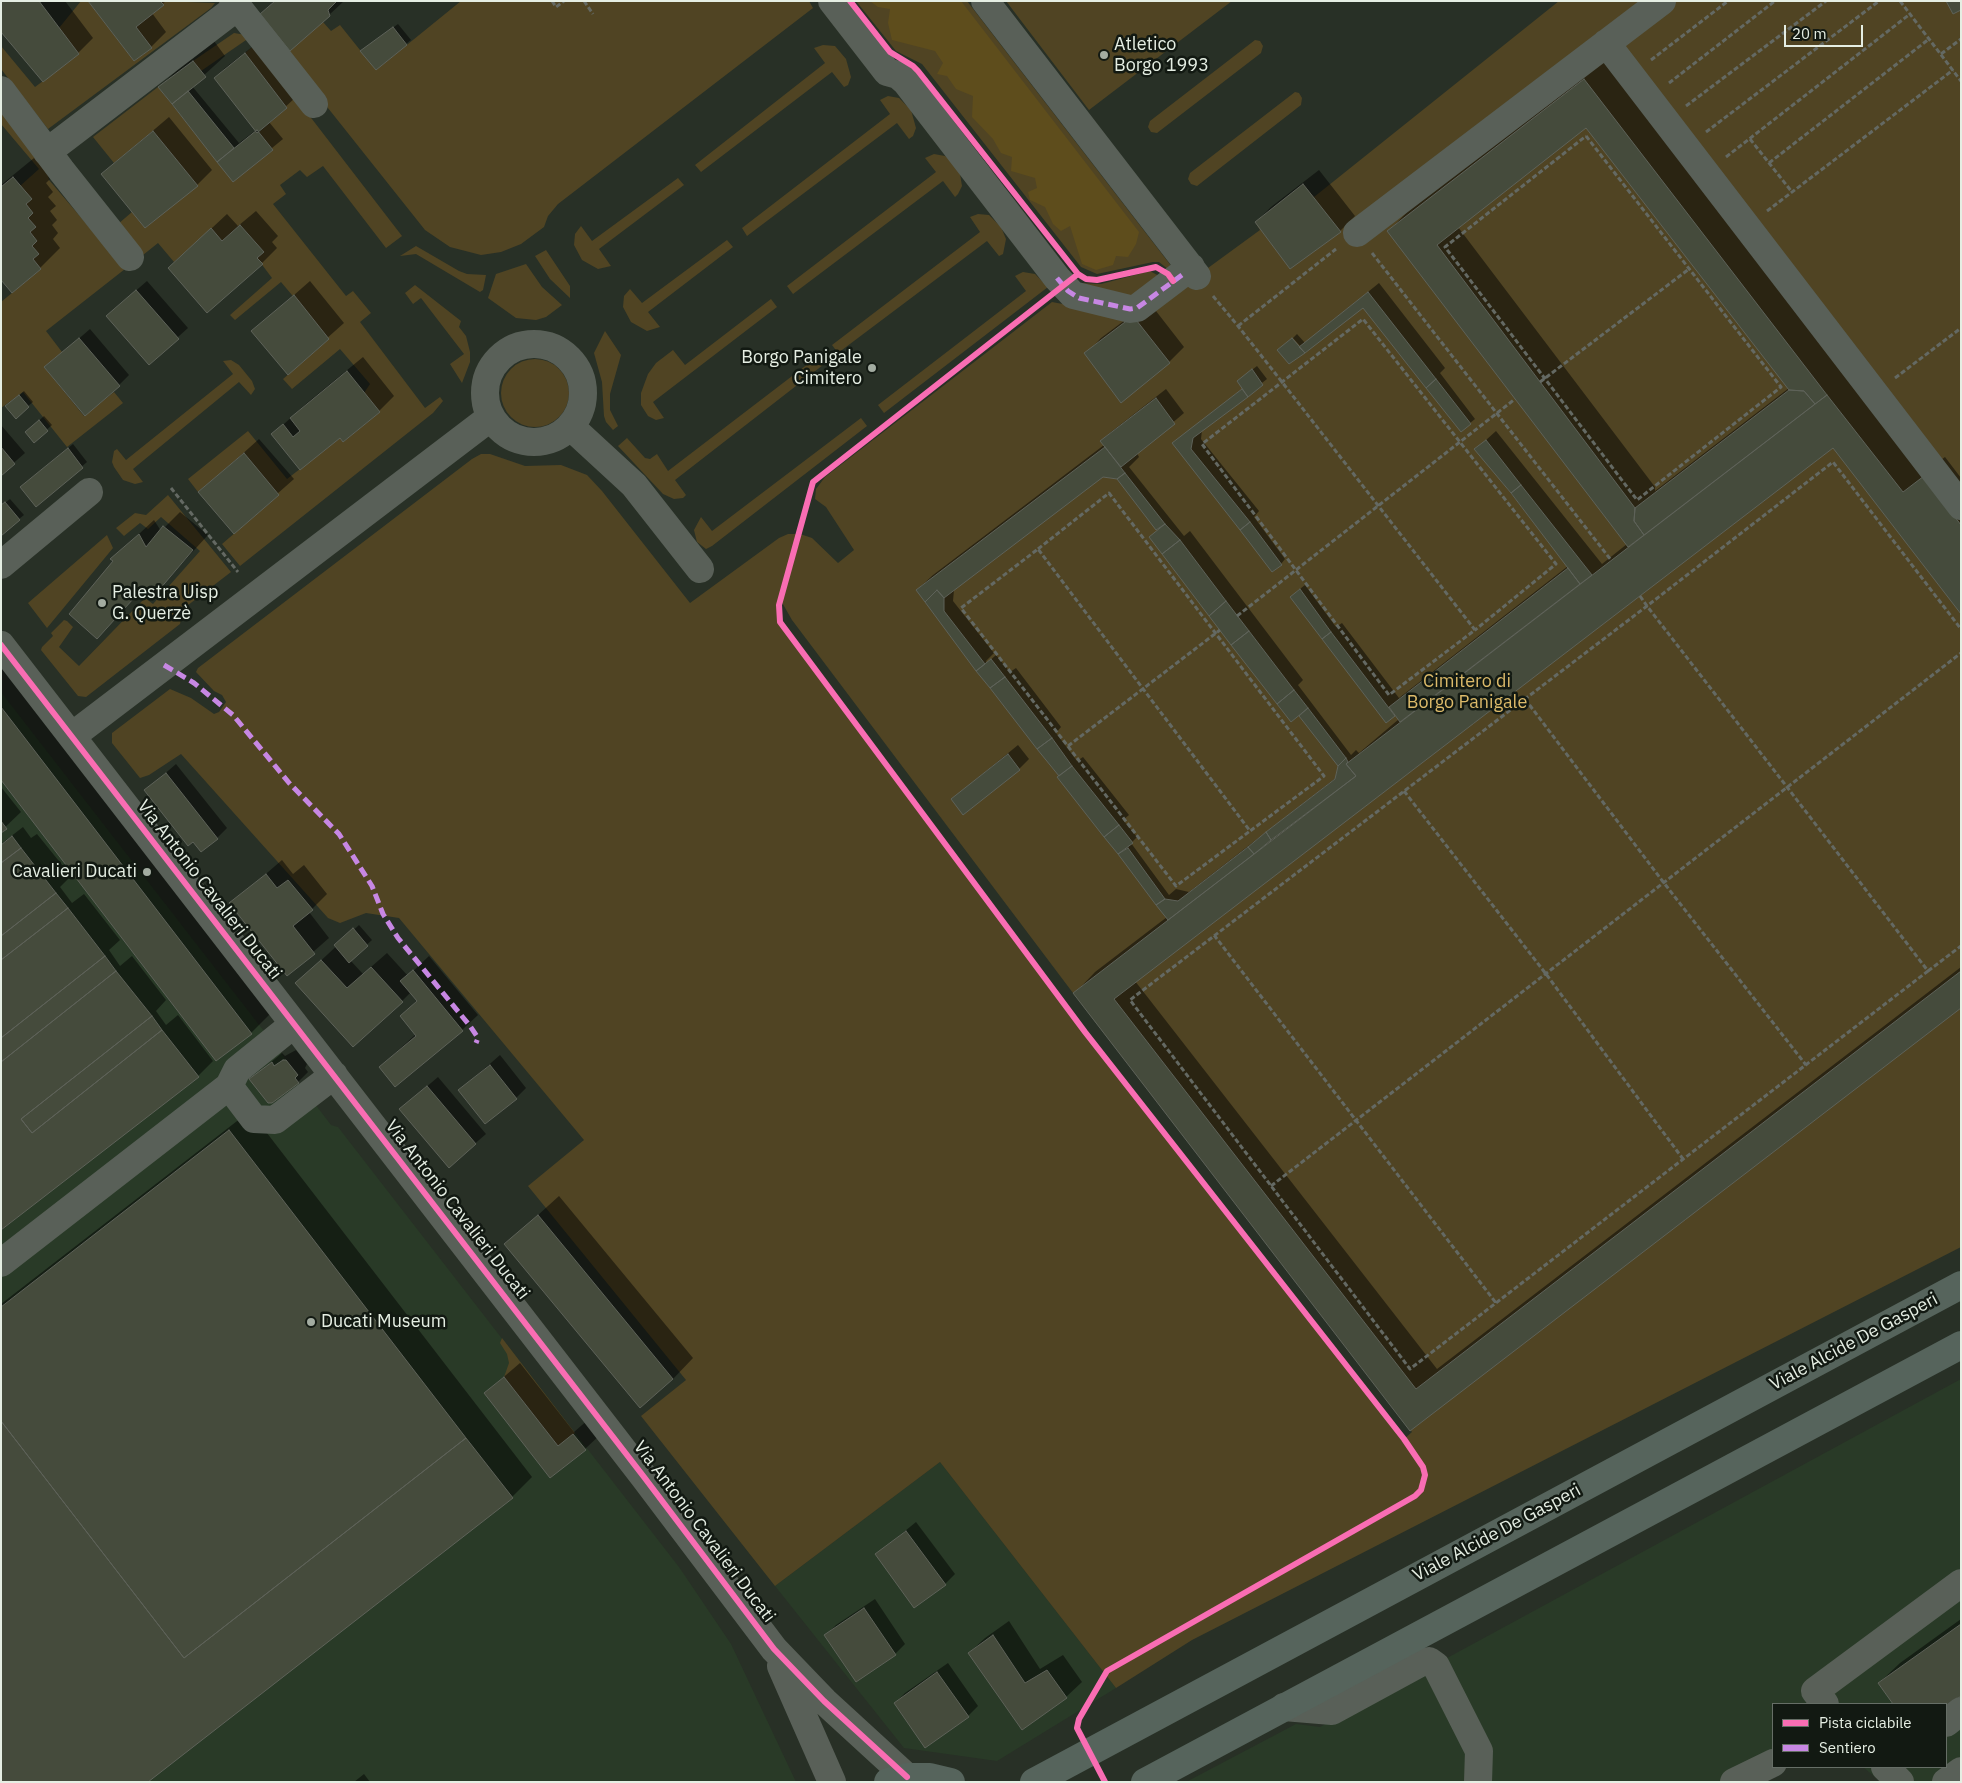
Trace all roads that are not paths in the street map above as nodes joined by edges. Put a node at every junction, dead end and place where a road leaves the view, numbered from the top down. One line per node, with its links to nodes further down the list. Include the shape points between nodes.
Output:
1 (832, 1): 2 (street, via 887,72 900,76 906,82 1068,291 1079,298 1137,308 1190,273)
2 (985, 1)
3 (1662, 1): 5 (street)
4 (235, 4): 7 (street); 8 (street)
5 (1606, 44): 9 (street); 14 (street)
6 (1, 90): 8 (street)
7 (314, 104)
8 (47, 152): 10 (street)
9 (1357, 233)
10 (130, 257)
11 (491, 417): 12 (street, via 504,432 530,443 553,439); 12 (street, via 485,390 494,364 519,346 542,344 562,352 581,376 583,406); 18 (street)
12 (571, 427): 16 (street, via 634,485)
13 (89, 492): 15 (street)
14 (1961, 506)
15 (1, 564)
16 (700, 569)
17 (1, 645): 18 (street, Via Antonio Cavalieri Ducati)
18 (72, 736): 19 (street, Via Antonio Cavalieri Ducati)
19 (294, 1024): 20 (street, Via Antonio Cavalieri Ducati); 21 (street, via 236,1070)
20 (334, 1075): 21 (street, via 275,1120 254,1118); 26 (street, Via Antonio Cavalieri Ducati)
21 (229, 1086): 22 (street)
22 (1, 1263)
23 (1961, 1285): 36 (main road, Viale Alcide De Gasperi)
24 (1961, 1345): 28 (main road)
25 (1961, 1582): 27 (street, via 1815,1691)
26 (774, 1648): 33 (street, Via Antonio Cavalieri Ducati); 34 (street, Via Antonio Cavalieri Ducati)
27 (1824, 1703)
28 (1284, 1708): 37 (main road); 38 (street, via 1332,1711 1422,1662 1429,1662 1436,1666 1479,1751)
29 (1961, 1712): 30 (street)
30 (1947, 1722)
31 (1772, 1763): 39 (street)
32 (1961, 1770): 40 (street)
33 (898, 1780): 35 (main road, via 930,1776)
34 (832, 1782)
35 (951, 1782)
36 (1034, 1782)
37 (1145, 1782)
38 (1478, 1782)
39 (1734, 1782)
40 (1946, 1782)

